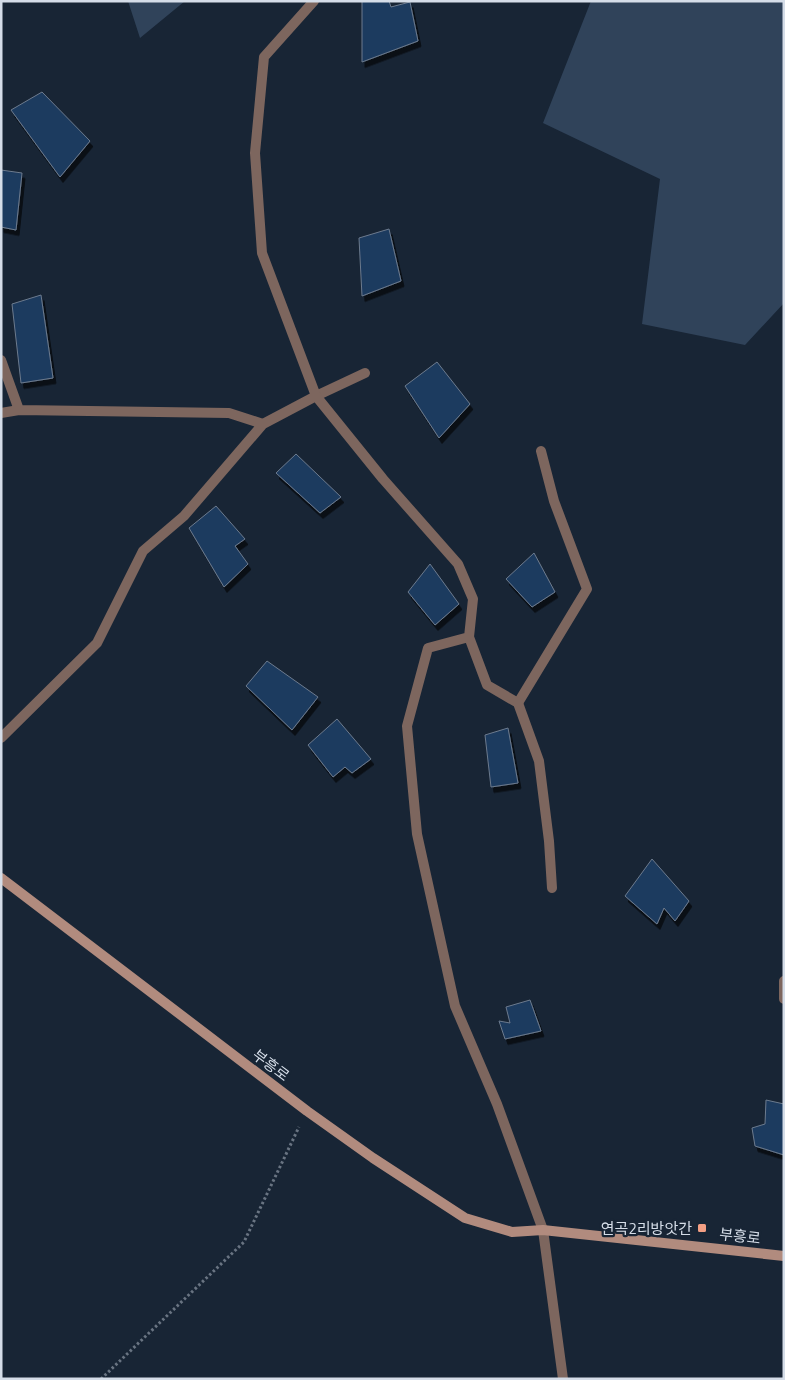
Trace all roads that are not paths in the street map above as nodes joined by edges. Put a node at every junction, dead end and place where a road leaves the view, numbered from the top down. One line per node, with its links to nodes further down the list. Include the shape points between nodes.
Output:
1 (314, 1): 4 (street, via 264,57 256,153 262,253)
2 (1, 360): 5 (street)
3 (365, 374): 4 (street)
4 (312, 398): 7 (street); 9 (street, via 458,564 473,599)
5 (19, 410): 6 (street); 7 (street, via 229,413)
6 (1, 413)
7 (263, 424): 11 (street, via 184,516 143,550 97,643)
8 (541, 452): 10 (street, via 554,501 586,588)
9 (469, 637): 10 (street, via 487,685); 16 (street, via 428,648 407,726 417,834 455,1006)
10 (518, 703): 13 (street, via 539,761)
11 (1, 738)
12 (1, 878): 16 (main road, 부흥로, via 307,1111 465,1218 512,1232)
13 (552, 888)
14 (784, 981): 15 (street)
15 (784, 999)
16 (543, 1230): 17 (main road, 부흥로); 18 (street)
17 (784, 1256)
18 (563, 1379)

